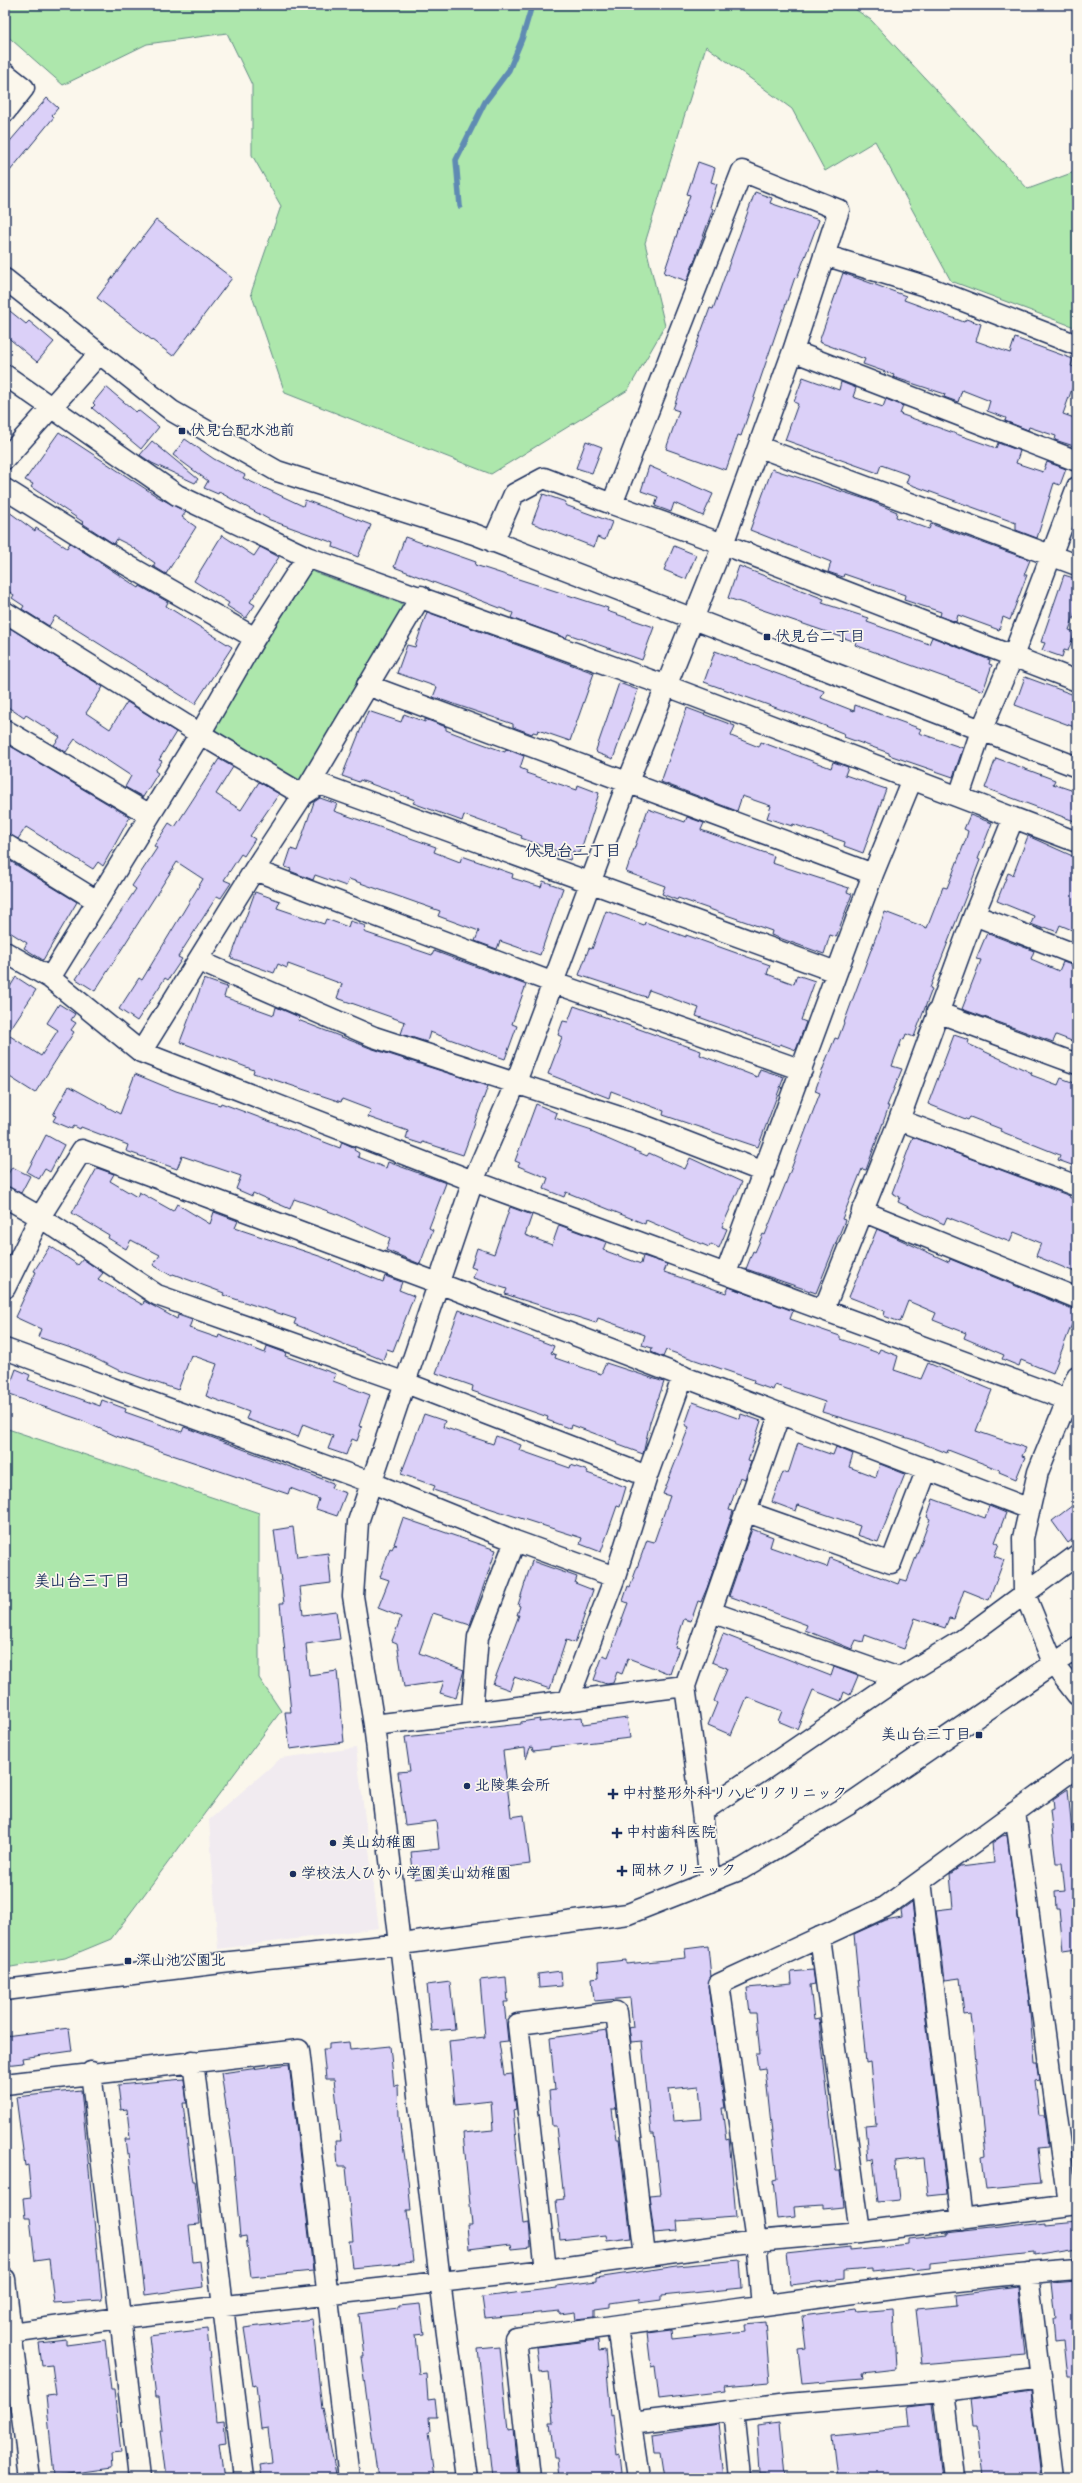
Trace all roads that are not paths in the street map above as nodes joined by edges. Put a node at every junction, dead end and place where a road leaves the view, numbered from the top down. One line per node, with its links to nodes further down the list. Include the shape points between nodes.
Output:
1 (5, 73): 2 (street, via 24,88)
2 (5, 112)
3 (824, 255): 5 (street, via 925,286); 6 (street); 15 (street, via 839,210 742,171)
4 (5, 279): 7 (street)
5 (1077, 345)
6 (793, 351): 10 (street); 12 (street)
7 (99, 354): 9 (street); 16 (street, via 172,411 278,471)
8 (5, 375): 9 (street)
9 (51, 406): 11 (street); 19 (street, via 177,495)
10 (759, 447): 17 (street); 18 (street)
11 (5, 459)
12 (1077, 461)
13 (1077, 487): 18 (street)
14 (5, 489): 24 (street, via 120,561)
15 (612, 504): 16 (street, via 544,478 514,494); 17 (street)
16 (493, 542): 23 (street)
17 (723, 544): 23 (street); 25 (street)
18 (1051, 555): 20 (street); 25 (street)
19 (307, 557): 21 (street); 24 (street)
20 (1077, 565)
21 (421, 596): 27 (street); 28 (street)
22 (5, 612): 31 (street)
23 (693, 620): 28 (street); 30 (street)
24 (255, 638): 31 (street)
25 (1013, 656): 26 (street); 30 (street)
26 (1077, 681)
27 (367, 686): 34 (street); 35 (street)
28 (667, 686): 33 (street); 34 (street)
29 (5, 730): 37 (street)
30 (981, 731): 32 (street); 36 (street)
31 (200, 734): 35 (street); 37 (street)
32 (1077, 767)
33 (912, 779): 36 (street); 42 (street)
34 (627, 784): 42 (street); 43 (street)
35 (303, 795): 41 (street); 43 (street, via 320,784)
36 (959, 796): 38 (street)
37 (150, 815): 44 (street)
38 (1013, 819): 39 (street); 45 (street)
39 (1077, 842)
40 (5, 844): 44 (street)
41 (254, 870): 48 (street); 51 (street)
42 (873, 874): 49 (street)
43 (591, 884): 49 (street); 51 (street)
44 (97, 901): 50 (street)
45 (974, 915): 47 (street); 52 (street)
46 (5, 952): 50 (street)
47 (1077, 954)
48 (199, 961): 53 (street); 56 (street, via 374,1037)
49 (836, 972): 55 (street)
50 (50, 978): 53 (street)
51 (554, 983): 55 (street); 56 (street)
52 (938, 1012): 54 (street); 57 (street)
53 (142, 1052): 59 (street)
54 (1077, 1064)
55 (802, 1070): 58 (street)
56 (516, 1082): 58 (street, via 638,1123); 59 (street)
57 (899, 1120): 60 (street); 62 (street)
58 (764, 1172): 64 (street)
59 (473, 1181): 64 (street); 65 (street)
60 (1077, 1186)
61 (5, 1197): 63 (street)
62 (862, 1211): 67 (street); 68 (street)
63 (40, 1217): 65 (street, via 82,1150); 66 (street); 72 (street, via 157,1295)
64 (726, 1273): 68 (street)
65 (438, 1283): 70 (street); 72 (street)
66 (5, 1288)
67 (1077, 1298)
68 (824, 1309): 73 (street)
69 (5, 1349): 77 (street)
70 (683, 1376): 74 (street); 76 (street)
71 (1077, 1376): 73 (street)
72 (406, 1383): 76 (street); 77 (street)
73 (1068, 1400): 78 (street, via 1038,1472)
74 (780, 1414): 75 (street); 79 (street)
75 (927, 1469): 78 (street); 79 (street, via 891,1562)
76 (647, 1476): 82 (street)
77 (370, 1482): 80 (street); 92 (street, via 358,1522 353,1596)
78 (1030, 1509): 83 (street, via 1023,1538)
79 (747, 1512): 84 (street)
80 (516, 1541): 82 (street); 91 (street, via 478,1638)
81 (1077, 1555): 83 (street)
82 (615, 1577): 90 (street)
83 (1025, 1593): 86 (street); 87 (street, via 962,1640)
84 (711, 1612): 87 (street); 88 (street)
85 (1077, 1648): 86 (street)
86 (1054, 1665): 89 (street); 97 (street, via 848,1806 742,1869)
87 (899, 1678): 94 (street)
88 (685, 1686): 90 (street, via 623,1696); 94 (street)
89 (1077, 1695)
90 (568, 1701): 91 (street)
91 (472, 1711): 92 (street)
92 (374, 1725): 99 (street)
93 (1077, 1767): 95 (street)
94 (702, 1812): 97 (street)
95 (1015, 1812): 96 (street); 104 (street)
96 (921, 1881): 98 (street, via 885,1907); 105 (street)
97 (710, 1882): 99 (street, via 628,1914)
98 (820, 1937): 106 (street); 107 (street, via 719,1984)
99 (401, 1944): 100 (street); 113 (street)
100 (5, 1990)
101 (193, 2061): 102 (street); 114 (street, via 299,2050); 115 (street)
102 (91, 2072): 103 (street); 117 (street)
103 (5, 2084)
104 (1072, 2204): 105 (street)
105 (962, 2220): 106 (street)
106 (860, 2232): 107 (street)
107 (756, 2241): 108 (street); 116 (street)
108 (644, 2256): 110 (street); 110 (street, via 616,2012 518,2024)
109 (1077, 2269): 111 (street)
110 (546, 2270): 113 (street)
111 (1028, 2273): 116 (street); 120 (street)
112 (5, 2279): 119 (street)
113 (440, 2281): 114 (street); 128 (street)
114 (326, 2293): 115 (street); 127 (street)
115 (222, 2305): 117 (street); 126 (street)
116 (762, 2305): 118 (street)
117 (119, 2318): 119 (street); 125 (street)
118 (617, 2327): 123 (street); 129 (street, via 515,2338)
119 (8, 2334): 124 (street)
120 (1041, 2378): 121 (street); 133 (street)
121 (944, 2391): 122 (street); 132 (street)
122 (733, 2411): 123 (street); 131 (street)
123 (631, 2423): 130 (street)
124 (30, 2478)
125 (139, 2478)
126 (244, 2478)
127 (350, 2478)
128 (466, 2478)
129 (530, 2478)
130 (639, 2478)
131 (740, 2478)
132 (954, 2478)
133 (1053, 2478)

